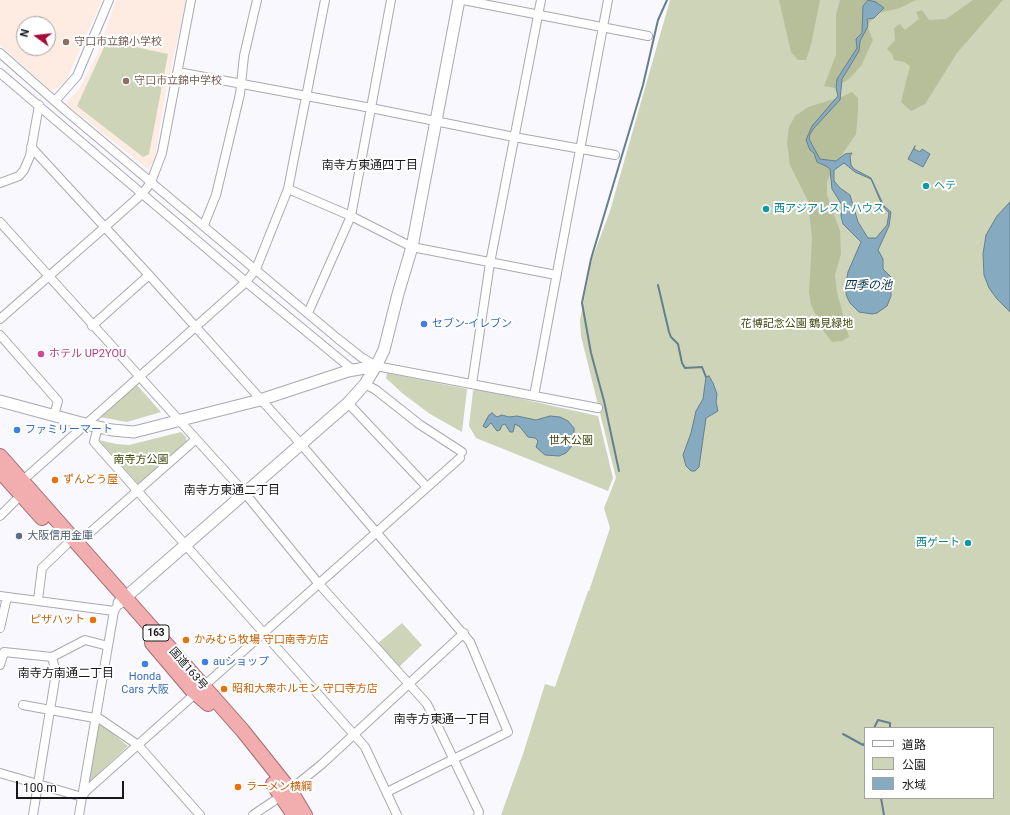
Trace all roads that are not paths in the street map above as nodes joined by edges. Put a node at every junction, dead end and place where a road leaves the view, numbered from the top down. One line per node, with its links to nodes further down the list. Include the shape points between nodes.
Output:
1 (109, 0): 18 (street, via 77,76)
2 (191, 0): 14 (street)
3 (257, 0): 16 (street, via 244,56)
4 (325, 0): 17 (street)
5 (391, 0): 20 (street)
6 (459, 0): 21 (street)
7 (463, 0): 10 (street)
8 (541, 0): 10 (street)
9 (608, 0): 11 (street)
10 (538, 14): 11 (street); 22 (street)
11 (602, 27): 12 (street); 24 (street)
12 (648, 36)
13 (0, 53): 18 (street)
14 (178, 72): 16 (street); 26 (street, via 162,153)
15 (0, 73): 19 (street)
16 (242, 84): 17 (street); 32 (street, via 216,195)
17 (307, 96): 20 (street); 28 (street)
18 (55, 101): 26 (street)
19 (39, 105): 23 (street); 29 (street)
20 (371, 108): 21 (street); 30 (street)
21 (437, 122): 22 (street); 34 (street)
22 (514, 138): 24 (street); 35 (street)
23 (31, 147): 27 (street, via 24,170 19,176); 33 (street)
24 (580, 149): 25 (street); 38 (street)
25 (614, 155)
26 (151, 182): 29 (street); 32 (street)
27 (0, 183)
28 (288, 189): 30 (street); 36 (street)
29 (143, 193): 33 (street); 40 (street)
30 (351, 216): 34 (street); 41 (street)
31 (0, 222): 39 (street)
32 (204, 225): 36 (street)
33 (106, 227): 37 (street); 39 (street)
34 (412, 247): 35 (street); 46 (street, via 384,350)
35 (490, 263): 38 (street); 50 (street)
36 (256, 269): 40 (street); 41 (street)
37 (149, 275): 43 (street); 44 (street)
38 (556, 275): 51 (street)
39 (48, 277): 42 (street); 43 (street)
40 (246, 282): 44 (street); 47 (street)
41 (308, 313): 46 (street, via 361,357)
42 (0, 319)
43 (92, 326): 48 (street)
44 (195, 327): 48 (street); 52 (street)
45 (0, 335): 56 (street, via 58,401)
46 (376, 366): 47 (street); 49 (street); 50 (street)
47 (353, 370): 52 (street)
48 (138, 377): 57 (street); 58 (street)
49 (365, 384): 54 (street); 65 (street, via 461,455)
50 (472, 384): 51 (street)
51 (534, 396): 55 (street)
52 (260, 400): 57 (street); 61 (street)
53 (0, 401): 56 (street)
54 (348, 403): 61 (street); 65 (street)
55 (598, 408)
56 (54, 415): 58 (street)
57 (180, 421): 59 (street, via 134,432); 60 (street)
58 (85, 424): 59 (street); 64 (street)
59 (98, 427): 66 (street, via 94,442)
60 (195, 440): 66 (street); 67 (street)
61 (300, 443): 67 (street); 70 (street)
62 (0, 456): 64 (highway, 国道163号 / 163)
63 (0, 471): 68 (highway, 国道163号 / 163)
64 (22, 481): 68 (street); 71 (highway, 国道163号 / 163)
65 (427, 487): 70 (street)
66 (137, 490): 71 (street); 72 (street)
67 (244, 492): 72 (street); 73 (street)
68 (21, 495): 69 (street); 71 (highway, 国道163号 / 163)
69 (0, 516)
70 (377, 532): 73 (street); 79 (street)
71 (72, 544): 75 (street, via 42,568); 76 (highway, 国道163号 / 163)
72 (185, 544): 76 (street); 78 (street)
73 (319, 584): 78 (street); 84 (street)
74 (4, 596): 75 (street); 77 (street)
75 (38, 600): 76 (street)
76 (119, 604): 80 (street); 85 (highway, 国道163号 / 163)
77 (0, 628)
78 (263, 633): 85 (street); 89 (street)
79 (464, 633): 84 (street); 91 (street, via 508,732)
80 (108, 646): 82 (street, via 85,640); 88 (street)
81 (2, 652): 82 (street); 83 (street)
82 (52, 657): 87 (street, via 56,673)
83 (0, 665)
84 (410, 684): 89 (street); 91 (street, via 427,704)
85 (200, 690): 90 (street); 95 (highway, 国道163号 / 163, via 243,731)
86 (23, 705): 87 (street)
87 (50, 709): 88 (street); 93 (street)
88 (96, 719): 90 (street, via 100,719); 96 (street)
89 (353, 734): 94 (street, via 365,747); 95 (street, via 322,764)
90 (138, 745): 96 (street); 99 (street)
91 (453, 758): 94 (street); 104 (street, via 479,812)
92 (0, 773): 93 (street)
93 (38, 783): 96 (street); 97 (street)
94 (387, 792): 103 (street)
95 (286, 793): 100 (street); 101 (highway, 国道163号 / 163); 102 (highway, 国道163号 / 163)
96 (82, 797): 98 (street)
97 (32, 815)
98 (79, 815)
99 (200, 815)
100 (253, 815)
101 (294, 815)
102 (305, 815)
103 (397, 815)
104 (478, 815)

